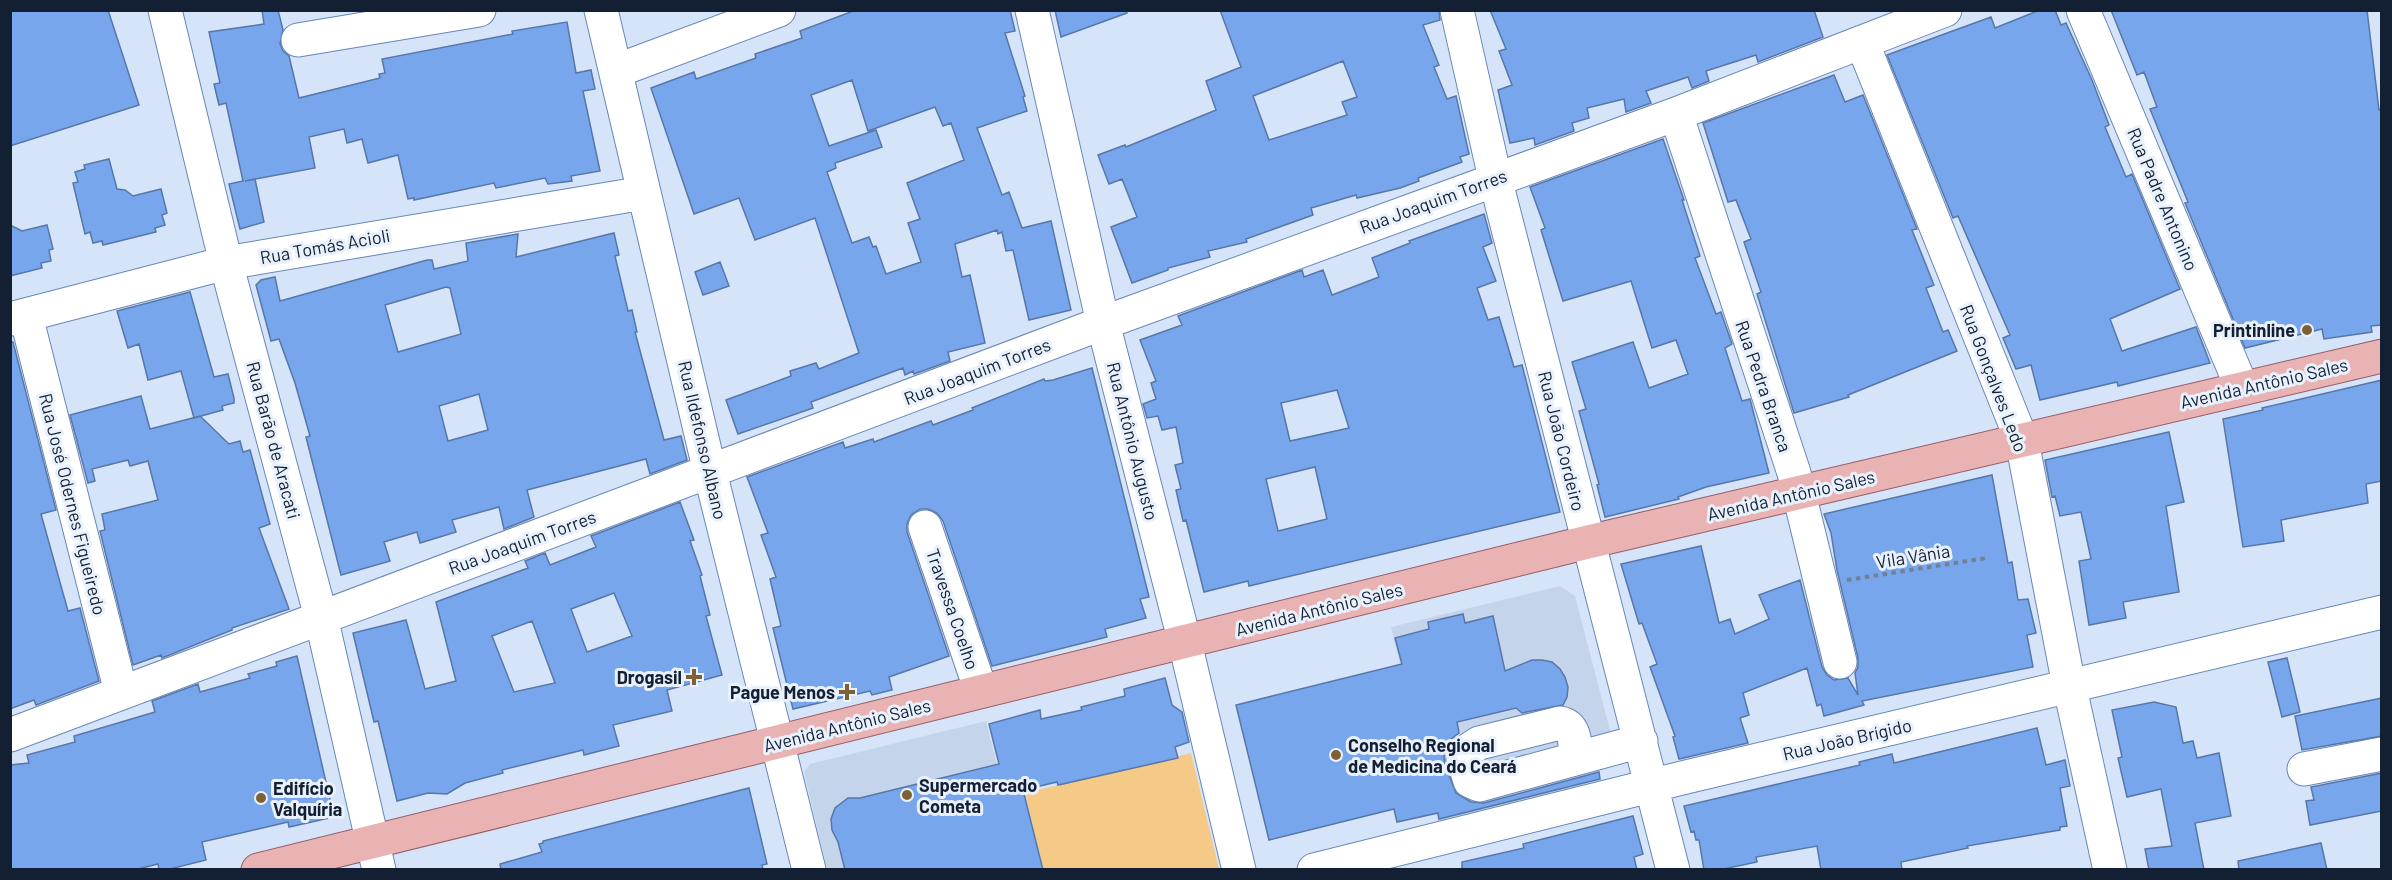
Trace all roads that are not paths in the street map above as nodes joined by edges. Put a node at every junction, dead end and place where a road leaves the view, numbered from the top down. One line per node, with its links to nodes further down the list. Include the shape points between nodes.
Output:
1 (165, 10): 15 (street, Rua Barão de Aracati)
2 (479, 10): 9 (street)
3 (601, 10): 11 (street, Rua Ildefonso Albano)
4 (779, 10): 11 (street)
5 (1032, 10): 17 (street, Rua Antônio Augusto)
6 (1457, 10): 13 (street, Rua João Cordeiro)
7 (1945, 10): 10 (street, Rua Joaquim Torres)
8 (2083, 10): 19 (street, Rua Padre Antonino)
9 (298, 40)
10 (1862, 42): 12 (street, Rua Joaquim Torres); 20 (street, Rua Gonçalves Ledo)
11 (616, 71): 14 (street, Rua Ildefonso Albano)
12 (1676, 114): 13 (street, Rua Joaquim Torres); 22 (street, Rua Pedra Branca)
13 (1495, 178): 17 (street, Rua Joaquim Torres); 24 (street, Rua João Cordeiro)
14 (644, 193): 15 (street, Rua Tomás Acioli); 21 (street, Rua Ildefonso Albano)
15 (226, 263): 16 (street, Rua Tomás Acioli); 26 (street, Rua Barão de Aracati)
16 (18, 317): 31 (street, Rua José Odernes Figueiredo)
17 (1103, 323): 21 (street, Rua Joaquim Torres); 27 (street, Rua Antônio Augusto)
18 (2382, 356): 19 (main road, Avenida Antônio Sales)
19 (2242, 388): 20 (main road, Avenida Antônio Sales)
20 (2022, 441): 22 (main road, Avenida Antônio Sales); 29 (street, Rua Gonçalves Ledo)
21 (711, 472): 26 (street, Rua Joaquim Torres); 34 (street, Rua Ildefonso Albano)
22 (1800, 494): 24 (main road, Avenida Antônio Sales); 28 (street, Rua Pedra Branca)
23 (925, 527): 30 (street, Travessa Coelho)
24 (1588, 542): 27 (main road, Avenida Antônio Sales); 33 (street, Rua João Cordeiro)
25 (2382, 612): 29 (street, Rua João Brígido)
26 (321, 616): 31 (street, Rua Joaquim Torres); 39 (street, Rua Barão de Aracati)
27 (1185, 643): 30 (main road, Avenida Antônio Sales); 42 (street, Rua Antônio Augusto)
28 (1840, 662)
29 (2069, 686): 38 (street, Rua João Brígido); 45 (street, Rua Gonçalves Ledo)
30 (981, 691): 34 (main road, Avenida Antônio Sales)
31 (121, 692): 32 (street, Rua Joaquim Torres)
32 (10, 735)
33 (1641, 741): 36 (street); 38 (street, Rua João Cordeiro)
34 (777, 743): 39 (main road, Avenida Antônio Sales); 41 (street, Rua Ildefonso Albano)
35 (2382, 754): 37 (street)
36 (1576, 758)
37 (2304, 769)
38 (1653, 786): 43 (street, Rua João Brígido); 44 (street, Rua João Cordeiro)
39 (375, 855): 40 (main road, Avenida Antônio Sales)
40 (258, 870)
41 (809, 870)
42 (1239, 870)
43 (1314, 870)
44 (1673, 870)
45 (2110, 870)

